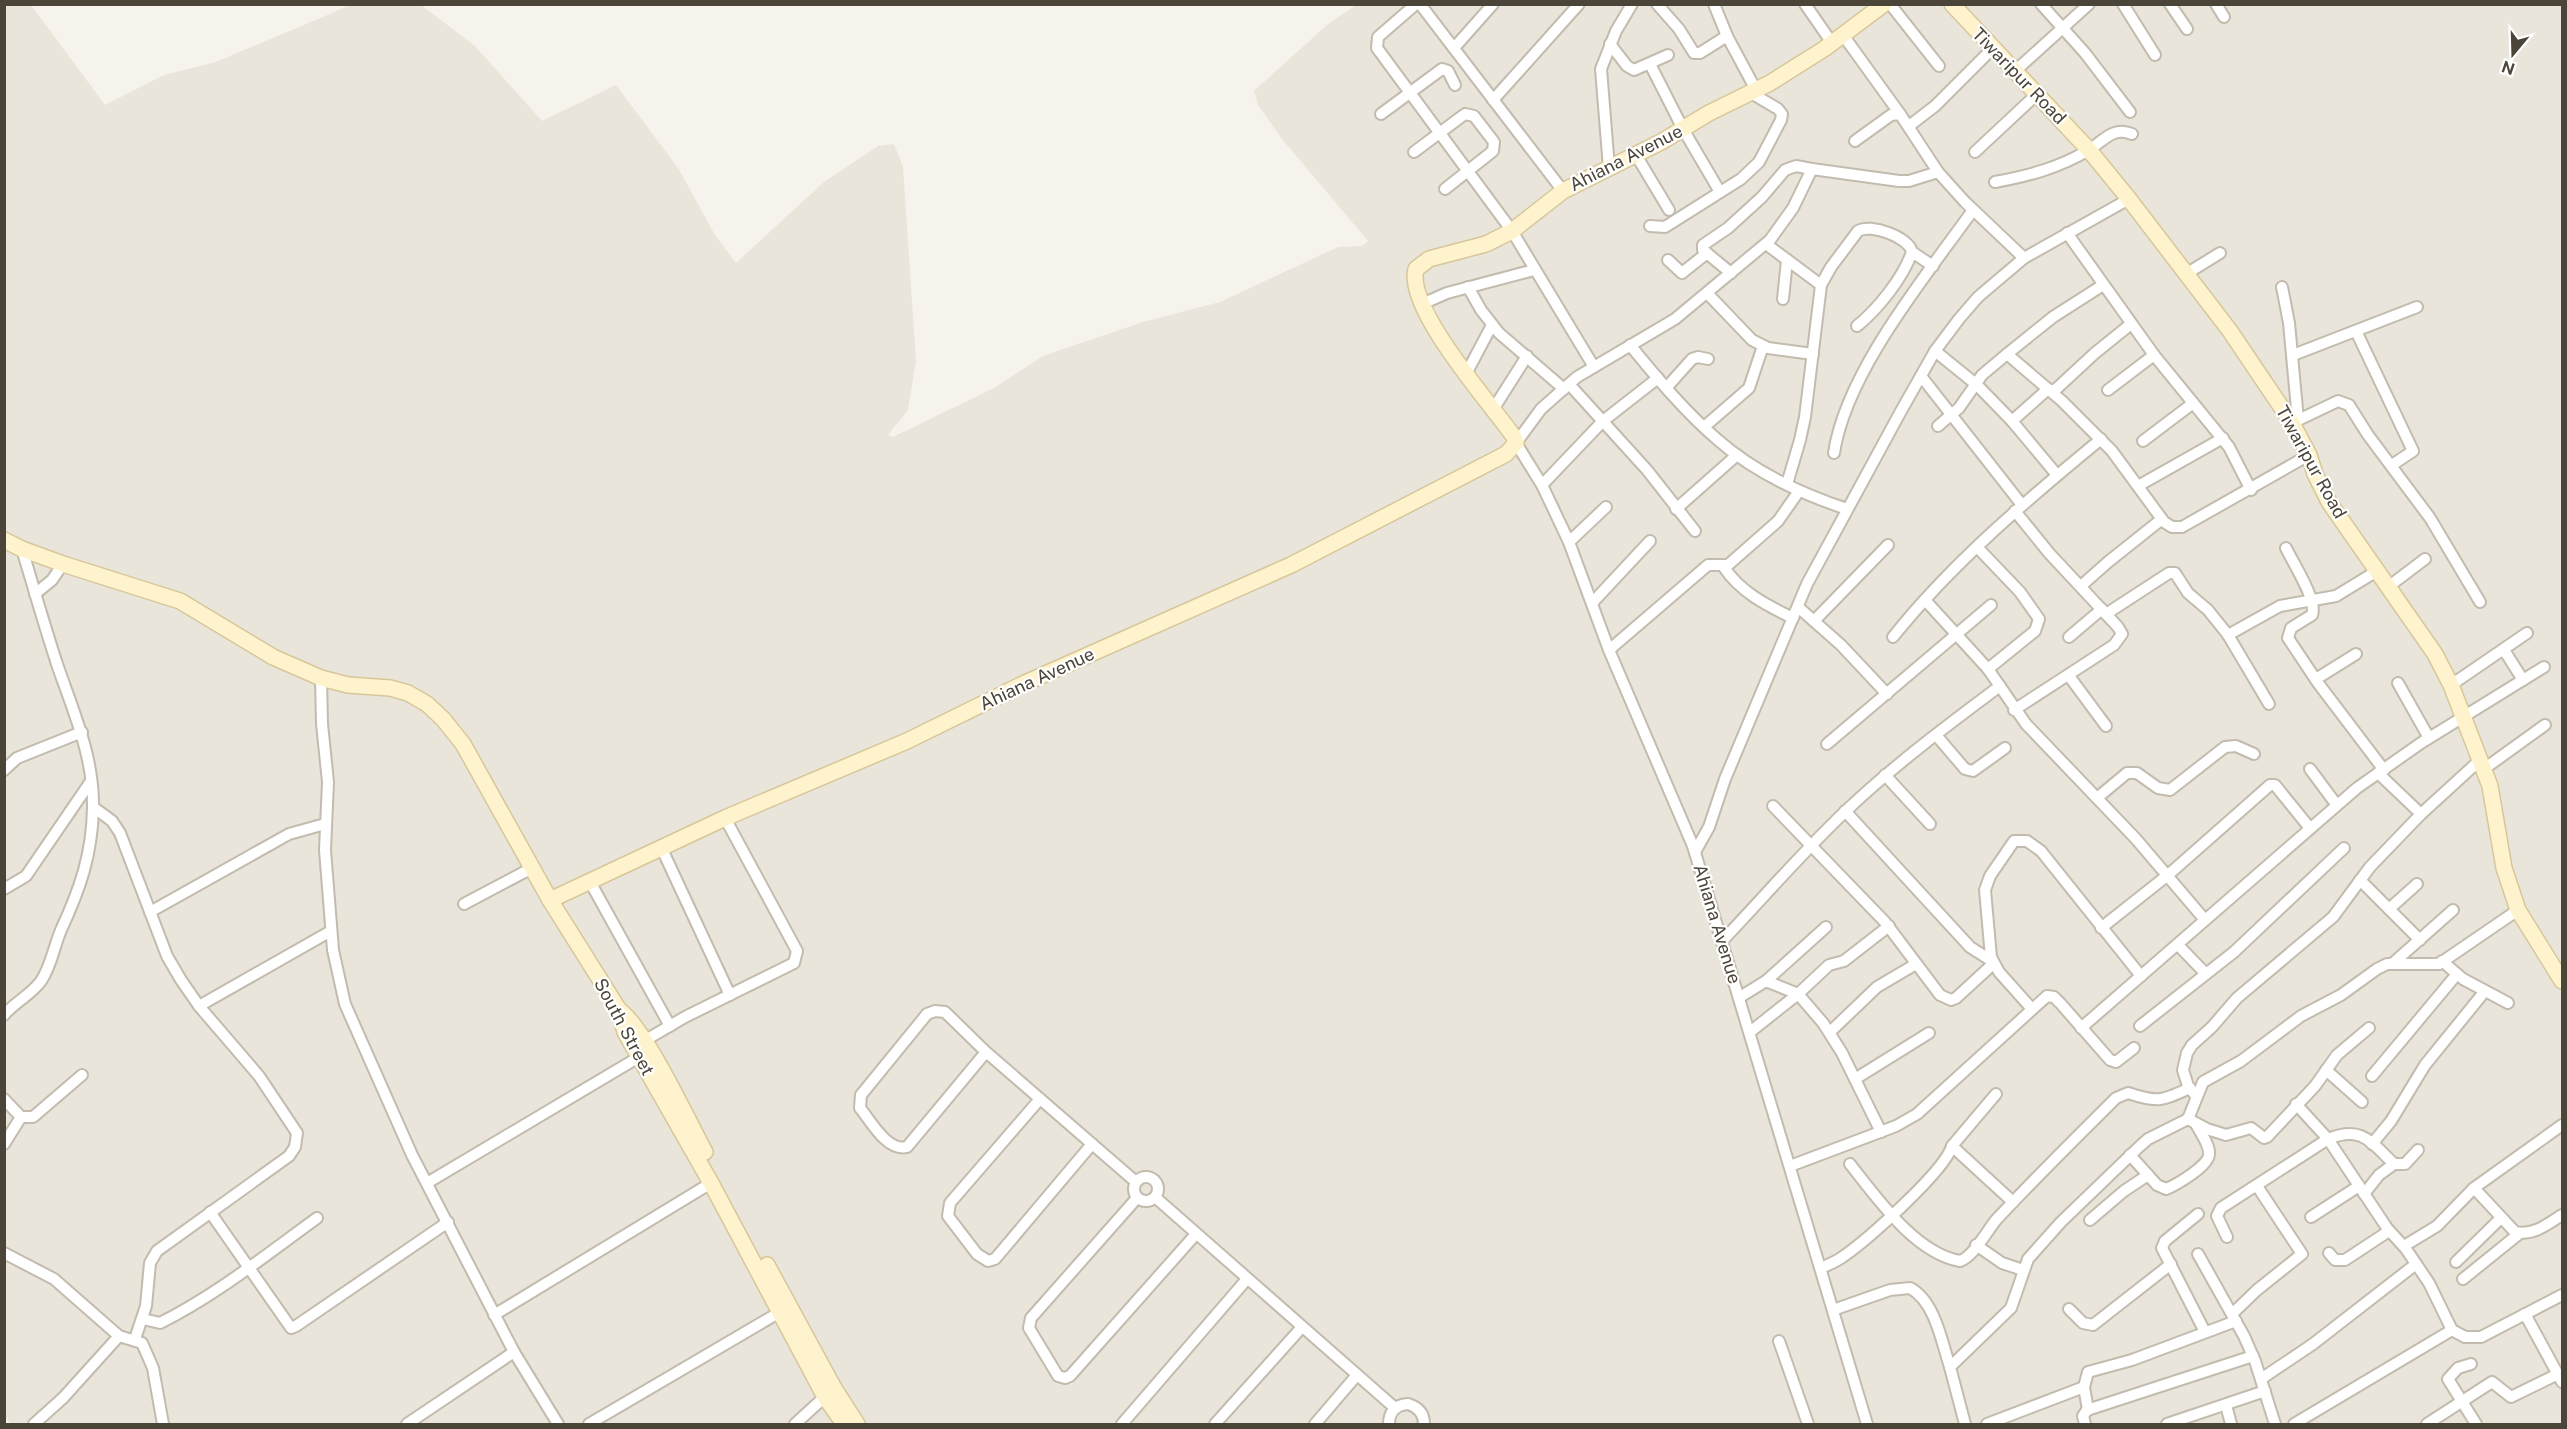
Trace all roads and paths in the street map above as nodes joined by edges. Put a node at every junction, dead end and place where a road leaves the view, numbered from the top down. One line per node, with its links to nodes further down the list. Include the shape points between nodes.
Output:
1 (1418, 4): 22 (street); 31 (street, via 1376,41 1377,48)
2 (1493, 4): 22 (street)
3 (1579, 4): 33 (street)
4 (1632, 4): 21 (street)
5 (1657, 4): 19 (street, via 1694,52 1700,53)
6 (1714, 4): 19 (street)
7 (1805, 4): 20 (street)
8 (1884, 4): 20 (street, Ahiana Avenue)
9 (1890, 4): 27 (street)
10 (1952, 4): 23 (street, Tiwaripur Road)
11 (2041, 4): 17 (street)
12 (2089, 4): 17 (street)
13 (2123, 4): 25 (street)
14 (2170, 4): 18 (street)
15 (2216, 4): 16 (street)
16 (2224, 17)
17 (2063, 29): 28 (street); 34 (street)
18 (2187, 29)
19 (1727, 36): 30 (street)
20 (1837, 39): 30 (street, Ahiana Avenue); 36 (street)
21 (1610, 44): 26 (street, via 1631,70); 46 (street, via 1601,69)
22 (1454, 48): 33 (street)
23 (1992, 49): 28 (street, Tiwaripur Road); 37 (street)
24 (1668, 55): 26 (street)
25 (2156, 55)
26 (1650, 64): 38 (street)
27 (1939, 66)
28 (2014, 72): 32 (street, Tiwaripur Road)
29 (1455, 85): 31 (street, via 1448,71 1442,69)
30 (1754, 91): 38 (street, Ahiana Avenue); 53 (street, via 1778,109 1781,120 1751,171)
31 (1411, 93): 35 (street); 39 (street)
32 (2037, 94): 42 (street, Tiwaripur Road); 44 (street)
33 (1493, 100): 52 (street)
34 (2130, 112)
35 (1382, 114)
36 (1900, 114): 37 (street); 41 (street, via 1892,115)
37 (1910, 126): 49 (street)
38 (1683, 129): 45 (street, Ahiana Avenue); 53 (street)
39 (1441, 132): 43 (street); 48 (street); 48 (street, via 1470,114 1494,142 1493,151)
40 (2132, 134): 42 (street, via 2113,133)
41 (1855, 141)
42 (2089, 150): 50 (street, via 2046,170); 54 (street, Tiwaripur Road)
43 (1414, 152)
44 (1975, 152)
45 (1636, 155): 46 (street, Ahiana Avenue); 55 (street)
46 (1609, 168): 52 (street, Ahiana Avenue)
47 (1812, 169): 49 (street, via 1899,181); 60 (street, via 1793,208); 62 (street, via 1796,166 1785,170 1762,197 1703,245)
48 (1469, 171): 51 (street); 58 (street)
49 (1938, 172): 56 (street)
50 (1995, 182)
51 (1445, 189)
52 (1563, 190): 58 (street, Ahiana Avenue)
53 (1720, 192): 57 (street, via 1665,227)
54 (2129, 199): 59 (street); 70 (street, Tiwaripur Road)
55 (1668, 210)
56 (1974, 210): 64 (street); 67 (street)
57 (1650, 226)
58 (1512, 231): 68 (street); 77 (street, Ahiana Avenue, via 1486,244 1422,264 1414,277)
59 (2067, 233): 64 (street); 72 (street)
60 (1766, 243): 66 (street); 69 (street)
61 (1912, 252): 67 (street); 71 (street, via 1908,244 1893,235 1864,227); 81 (street, via 1887,295)
62 (1707, 253): 65 (street, via 1682,273); 69 (street)
63 (2220, 253): 70 (street)
64 (2024, 258): 85 (street, via 1978,297)
65 (1668, 260)
66 (1786, 260): 71 (street); 76 (street)
67 (1933, 266): 113 (street, via 1882,339 1850,399)
68 (1534, 270): 73 (street); 92 (street)
69 (1731, 273): 75 (street)
70 (2186, 274): 106 (street, Tiwaripur Road)
71 (1821, 285): 86 (street)
72 (2103, 285): 79 (street); 87 (street, via 2053,317)
73 (1467, 287): 77 (street); 80 (street)
74 (2282, 287): 89 (street)
75 (1707, 293): 83 (street, via 1675,319); 84 (street, via 1752,340)
76 (1783, 298)
77 (1422, 304): 93 (street, Ahiana Avenue)
78 (2417, 307): 82 (street)
79 (2131, 324): 88 (street); 99 (street, via 2054,391)
80 (1492, 325): 90 (street); 93 (street)
81 (1857, 326)
82 (2356, 331): 89 (street); 116 (street, via 2413,451)
83 (1630, 345): 92 (street); 95 (street)
84 (1763, 346): 86 (street); 108 (street, via 1749,388)
85 (1935, 351): 94 (street); 96 (street)
86 (1813, 354): 118 (street, via 1800,440)
87 (2007, 354): 96 (street); 99 (street)
88 (2154, 355): 100 (street); 101 (street)
89 (2293, 355): 106 (street)
90 (1527, 356): 97 (street); 102 (street)
91 (1708, 359): 98 (street, via 1692,359)
92 (1594, 367): 97 (street)
93 (1466, 374): 102 (street, Ahiana Avenue)
94 (1921, 376): 103 (street); 126 (street)
95 (1658, 378): 98 (street); 104 (street)
96 (1977, 384): 103 (street); 105 (street)
97 (1567, 386): 104 (street); 112 (street, via 1541,409)
98 (1667, 387): 108 (street)
99 (2048, 389): 105 (street); 110 (street)
100 (2108, 390)
101 (2192, 404): 109 (street); 111 (street)
102 (1494, 408): 112 (street, Ahiana Avenue)
103 (1950, 416): 107 (street); 124 (street)
104 (1603, 421): 119 (street); 125 (street)
105 (2012, 421): 117 (street)
106 (2295, 421): 115 (street, Tiwaripur Road); 116 (street, via 2338,401 2346,402)
107 (1938, 426)
108 (1704, 427): 114 (street)
109 (2223, 438): 120 (street); 121 (street)
110 (2101, 439): 117 (street); 120 (street)
111 (2144, 441)
112 (1516, 443): 119 (street, Ahiana Avenue); 193 (street, Ahiana Avenue, via 1506,454 1296,562 1024,683 907,741)
113 (1834, 453)
114 (1737, 455): 118 (street); 125 (street)
115 (2309, 455): 121 (street); 139 (street, Tiwaripur Road, via 2329,502)
116 (2392, 465): 146 (street, via 2430,518)
117 (2057, 475): 124 (street)
118 (1787, 484): 122 (street)
119 (1542, 485): 131 (street, Ahiana Avenue)
120 (2138, 486): 127 (street)
121 (2251, 490): 127 (street, via 2182,527 2172,527)
122 (1799, 491): 126 (street); 138 (street, via 1768,531)
123 (1606, 507): 131 (street)
124 (2018, 508): 133 (street); 140 (street, via 2055,560)
125 (1676, 509): 128 (street)
126 (1847, 509): 148 (street)
127 (2162, 519): 140 (street)
128 (1695, 531)
129 (4, 540): 135 (street, South Street)
130 (1650, 541): 145 (street)
131 (1569, 542): 145 (street, Ahiana Avenue)
132 (1888, 545): 151 (street)
133 (1977, 547): 143 (street); 161 (street, via 2020,592 2039,619 2035,631)
134 (2286, 548): 144 (street)
135 (22, 549): 137 (street, South Street); 142 (street)
136 (2425, 559): 141 (street)
137 (63, 564): 142 (street); 163 (street, South Street, via 180,602 273,657)
138 (1723, 566): 150 (street, via 1738,586); 157 (street, via 1708,565)
139 (2377, 571): 141 (street, Tiwaripur Road); 144 (street, via 2336,596)
140 (2081, 586): 149 (street)
141 (2388, 587): 167 (street, Tiwaripur Road, via 2435,654)
142 (35, 594): 175 (street)
143 (1925, 600): 152 (street); 155 (street)
144 (2312, 600): 154 (street, via 2280,606); 164 (street, via 2312,615 2288,634)
145 (1593, 602): 157 (street, Ahiana Avenue)
146 (2480, 602)
147 (1991, 605): 152 (street)
148 (1798, 607): 150 (street); 151 (street)
149 (2104, 611): 154 (street, via 2173,573); 156 (street); 162 (street, via 2121,631 2120,639)
150 (1793, 618): 200 (street, via 1725,779 1709,827)
151 (1814, 621): 169 (street)
152 (1957, 633): 161 (street); 169 (street)
153 (2527, 633): 158 (street)
154 (2228, 635): 170 (street)
155 (1893, 637)
156 (2069, 638)
157 (1609, 650): 200 (street, Ahiana Avenue)
158 (2504, 650): 165 (street); 167 (street)
159 (2356, 654): 164 (street)
160 (2544, 667): 165 (street)
161 (1988, 669): 168 (street)
162 (2068, 675): 171 (street); 174 (street)
163 (321, 678): 195 (street, via 328,782); 201 (street, South Street, via 390,688 427,704 463,744)
164 (2316, 679): 184 (street)
165 (2523, 680): 172 (street)
166 (2398, 684): 177 (street)
167 (2451, 685): 172 (street, Tiwaripur Road)
168 (2000, 686): 171 (street); 176 (street)
169 (1887, 694): 178 (street)
170 (2269, 704)
171 (2014, 710): 187 (street)
172 (2464, 716): 177 (street); 181 (street, Tiwaripur Road)
173 (2545, 724): 181 (street)
174 (2106, 726)
175 (82, 732): 183 (street, via 17,758); 186 (street)
176 (1936, 735): 179 (street, via 1969,771); 185 (street)
177 (2429, 738): 184 (street)
178 (1827, 744)
179 (2005, 748)
180 (2254, 754): 187 (street, via 2236,746 2225,747 2169,790 2158,788 2137,773 2127,773)
181 (2482, 764): 192 (street); 211 (street, Tiwaripur Road, via 2492,795 2504,868)
182 (2310, 769): 188 (street)
183 (4, 770)
184 (2381, 771): 188 (street); 192 (street)
185 (1885, 775): 191 (street); 194 (street)
186 (91, 781): 190 (street); 206 (street, via 26,876)
187 (2097, 798): 202 (street)
188 (2336, 804): 196 (street)
189 (1773, 806): 197 (street)
190 (93, 807): 212 (street, via 112,821 120,833); 238 (street, via 84,874 45,976)
191 (1845, 811): 197 (street); 222 (street, via 1970,947)
192 (2421, 814): 204 (street)
193 (725, 818): 198 (street, Ahiana Avenue); 231 (street, via 797,951 794,963)
194 (1930, 824)
195 (325, 825): 212 (street, via 289,834); 217 (street)
196 (2309, 828): 202 (street, via 2275,785 2270,785); 213 (street)
197 (1811, 844): 214 (street); 218 (street)
198 (661, 848): 203 (street, Ahiana Avenue); 231 (street)
199 (2344, 848): 225 (street)
200 (1695, 852): 218 (street, Ahiana Avenue)
201 (532, 868): 207 (street, South Street); 208 (street)
202 (2168, 875): 213 (street); 216 (street)
203 (589, 880): 207 (street, Ahiana Avenue); 239 (street)
204 (2360, 880): 209 (street); 254 (street, via 2333,917 2237,998 2192,1045 2183,1064 2184,1077)
205 (2417, 884): 209 (street)
206 (4, 890)
207 (550, 900): 237 (street, South Street)
208 (464, 904)
209 (2389, 909): 219 (street)
210 (2453, 910): 219 (street)
211 (2518, 910): 221 (street); 229 (street, Tiwaripur Road)
212 (150, 912): 235 (street, via 167,956)
213 (2205, 921): 220 (street)
214 (1888, 926): 223 (street); 232 (street, via 1844,961 1830,965)
215 (1826, 927): 228 (street)
216 (2102, 928): 222 (street, via 2041,851 2027,841 2014,841 1985,890); 227 (street)
217 (331, 931): 235 (street); 275 (street, via 345,1004)
218 (1723, 940): 233 (street, Ahiana Avenue)
219 (2420, 940): 224 (street)
220 (2178, 945): 225 (street); 227 (street)
221 (2442, 961): 224 (street); 226 (street)
222 (1993, 963): 223 (street, via 1951,1000 1940,995); 236 (street)
223 (1916, 964): 244 (street, via 1877,987)
224 (2392, 964): 254 (street, via 2376,969 2341,995 2301,1016)
225 (2206, 974): 240 (street)
226 (2457, 974): 230 (street); 252 (street)
227 (2141, 975): 241 (street)
228 (1766, 981): 232 (street); 233 (street)
229 (2562, 981)
230 (2485, 992): 234 (street); 267 (street, via 2425,1065)
231 (730, 994): 239 (street)
232 (1798, 994): 243 (street); 244 (street)
233 (1740, 997): 243 (street, Ahiana Avenue)
234 (2508, 1003)
235 (199, 1006): 284 (street, via 259,1076 297,1133 289,1156)
236 (2032, 1009): 241 (street, via 2051,995); 263 (street, via 1927,1106)
237 (619, 1010): 246 (street, via 628,1016); 249 (street, South Street, via 625,1032)
238 (4, 1015)
239 (670, 1026): 246 (street)
240 (2140, 1026)
241 (2081, 1028): 247 (street, via 2113,1062)
242 (2369, 1028): 250 (street, via 2337,1055)
243 (1750, 1032): 273 (street, Ahiana Avenue)
244 (1830, 1032): 253 (street)
245 (1929, 1033): 253 (street)
246 (644, 1041): 333 (street)
247 (2134, 1048)
248 (986, 1052): 248 (street, via 907,1147 891,1145 860,1107 861,1095 930,1012 945,1012); 257 (street)
249 (639, 1057): 275 (street); 277 (street, South Street)
250 (2326, 1070): 258 (street); 259 (street)
251 (82, 1075): 260 (street, via 33,1117)
252 (2372, 1076)
253 (1855, 1079): 263 (street)
254 (2193, 1092): 261 (street); 283 (street, via 2158,1100 2128,1093 2116,1098)
255 (1996, 1094): 268 (street)
256 (4, 1099): 260 (street)
257 (1040, 1099): 265 (street); 265 (street, via 950,1203 948,1216 976,1254 988,1261 995,1259)
258 (2362, 1102)
259 (2296, 1104): 261 (street, via 2265,1138 2251,1128 2226,1135); 264 (street)
260 (21, 1118): 266 (street)
261 (2192, 1121): 270 (street, via 2148,1139); 274 (street, via 2210,1154 2204,1164 2166,1189)
262 (2562, 1125): 279 (street)
263 (1881, 1132): 273 (street)
264 (2328, 1139): 267 (street, via 2354,1133); 278 (street); 280 (street)
265 (1092, 1143): 276 (street)
266 (4, 1144)
267 (2372, 1144): 272 (street)
268 (1952, 1146): 283 (street); 286 (street, via 1941,1166)
269 (2418, 1150): 272 (street, via 2405,1164)
270 (2130, 1155): 274 (street); 307 (street, via 2061,1222)
271 (1850, 1164): 286 (street)
272 (2394, 1164): 280 (street)
273 (1790, 1166): 306 (street, Ahiana Avenue)
274 (2148, 1175): 291 (street)
275 (427, 1182): 292 (street)
276 (1136, 1182): 281 (street, via 1145,1177 1152,1179 1158,1187); 282 (street)
277 (711, 1183): 313 (street, South Street); 315 (street)
278 (2257, 1186): 296 (street, via 2217,1212); 316 (street, via 2302,1254 2257,1290)
279 (2474, 1188): 290 (street); 298 (street, via 2437,1226)
280 (2362, 1190): 288 (street); 293 (street)
281 (1155, 1197): 282 (street, via 1146,1202); 295 (street)
282 (1137, 1198): 295 (street, via 1031,1318 1029,1328 1058,1376 1070,1376)
283 (2013, 1202): 297 (street)
284 (210, 1212): 305 (street); 317 (street, via 157,1251 152,1259)
285 (2198, 1214): 303 (street, via 2165,1241 2162,1248)
286 (1892, 1215): 297 (street, via 1918,1239 1954,1260 1964,1260); 306 (street, via 1848,1253)
287 (2562, 1215): 294 (street, via 2534,1232)
288 (2311, 1217)
289 (317, 1218): 305 (street)
290 (2501, 1218): 294 (street); 302 (street)
291 (2090, 1220)
292 (448, 1222): 305 (street, via 296,1326 287,1325); 315 (street)
293 (2389, 1231): 298 (street); 300 (street, via 2345,1260 2335,1260)
294 (2520, 1233): 309 (street)
295 (1196, 1234): 308 (street)
296 (2227, 1237)
297 (1976, 1245): 307 (street, via 2002,1263)
298 (2404, 1246): 304 (street)
299 (4, 1253): 321 (street, via 54,1280)
300 (2330, 1253)
301 (2198, 1254): 316 (street)
302 (2456, 1262)
303 (2171, 1264): 311 (street, via 2093,1325 2083,1323); 320 (street)
304 (2416, 1264): 319 (street); 330 (street)
305 (248, 1268): 317 (street, via 183,1312 160,1323)
306 (1821, 1268): 312 (street, Ahiana Avenue)
307 (2023, 1270): 327 (street, via 2011,1308)
308 (1247, 1279): 318 (street); 346 (street)
309 (2463, 1279)
310 (2562, 1295): 314 (street)
311 (2069, 1309)
312 (1833, 1310): 327 (street, via 1890,1290 1911,1288 1923,1298 1933,1316); 352 (street, Ahiana Avenue)
313 (780, 1312): 333 (street, South Street); 342 (street)
314 (2526, 1314): 319 (street, via 2481,1337 2465,1337); 329 (street)
315 (494, 1315): 324 (street)
316 (2234, 1317): 320 (street); 325 (street)
317 (143, 1319): 322 (street)
318 (1302, 1327): 328 (street); 347 (street)
319 (2452, 1330): 359 (street)
320 (2205, 1332): 331 (street, via 2091,1371 2086,1374)
321 (120, 1336): 322 (street); 339 (street)
322 (135, 1339): 340 (street, via 146,1349 153,1368)
323 (1779, 1341): 351 (street)
324 (514, 1352): 338 (street); 341 (street)
325 (2253, 1356): 330 (street); 337 (street)
326 (2471, 1364): 334 (street, via 2458,1368 2448,1379)
327 (1950, 1367): 353 (street)
328 (1357, 1375): 336 (street); 348 (street)
329 (2560, 1378): 334 (street, via 2511,1397 2492,1382)
330 (2261, 1380): 332 (street)
331 (2084, 1387): 337 (street); 354 (street)
332 (2265, 1391): 335 (street); 358 (street)
333 (830, 1392): 343 (street); 344 (street, South Street); 345 (street)
334 (2462, 1401): 360 (street); 361 (street)
335 (2226, 1405): 356 (street); 357 (street)
336 (1395, 1408): 349 (street); 350 (street, via 1414,1406 1423,1415)
337 (2088, 1410): 355 (street)
338 (558, 1424)
339 (34, 1425)
340 (163, 1425)
341 (407, 1425)
342 (589, 1425)
343 (795, 1425)
344 (844, 1425)
345 (857, 1425)
346 (1122, 1425)
347 (1215, 1425)
348 (1315, 1425)
349 (1389, 1425)
350 (1424, 1425)
351 (1808, 1425)
352 (1867, 1425)
353 (1965, 1425)
354 (1987, 1425)
355 (2085, 1425)
356 (2167, 1425)
357 (2231, 1425)
358 (2274, 1425)
359 (2294, 1425)
360 (2427, 1425)
361 (2476, 1425)

